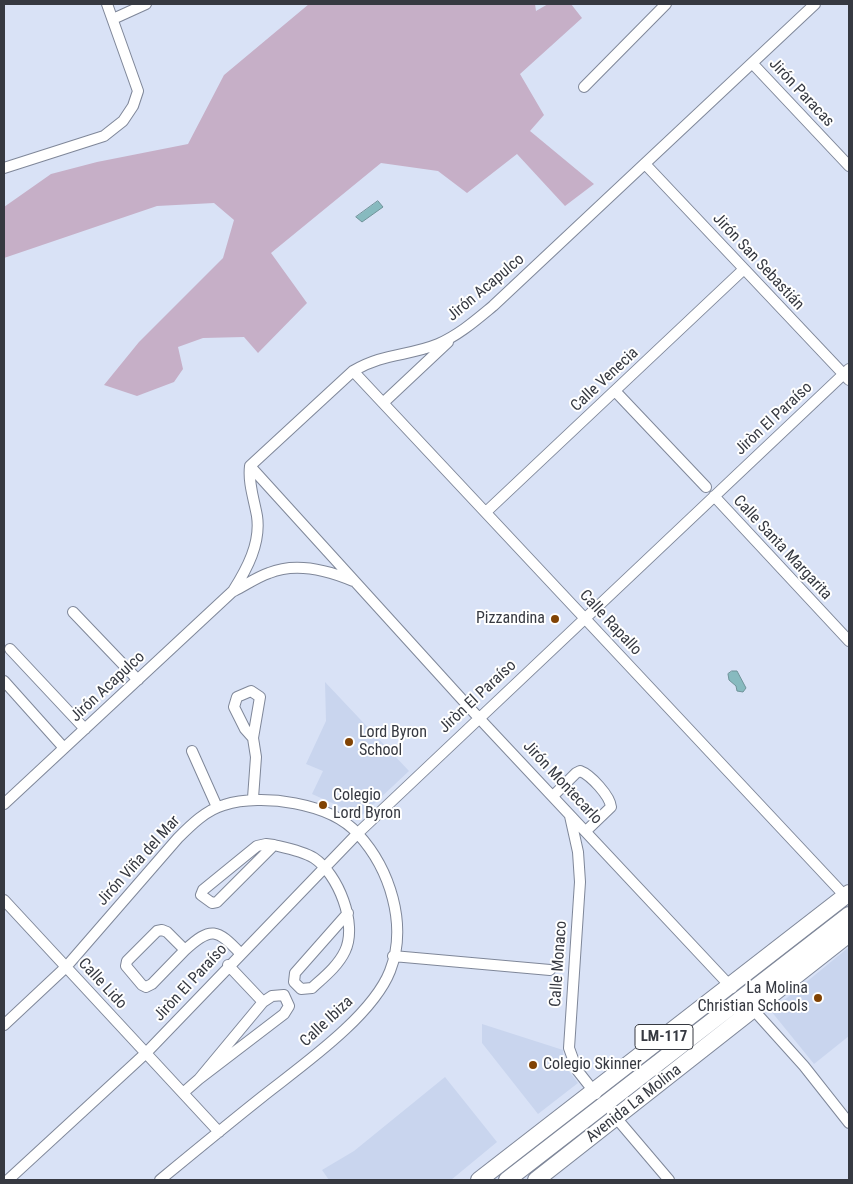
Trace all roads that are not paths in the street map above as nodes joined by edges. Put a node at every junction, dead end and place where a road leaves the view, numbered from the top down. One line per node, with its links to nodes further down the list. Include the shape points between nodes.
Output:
1 (107, 4): 5 (street)
2 (146, 4): 5 (street)
3 (666, 4): 7 (street)
4 (815, 4): 6 (street, Jirón Acapulco)
5 (113, 19): 10 (street, via 138,91 123,121 104,136)
6 (752, 63): 8 (street, Jirón Acapulco); 9 (street, Jirón Paracas)
7 (584, 87)
8 (645, 164): 11 (street, Jirón San Sebastián); 12 (street, Jirón Acapulco, via 493,306)
9 (849, 166)
10 (4, 168)
11 (744, 269): 14 (street, Jirón San Sebastián); 15 (street, Calle Venecia)
12 (456, 334): 13 (street, Jirón Acapulco, via 437,345 370,361); 16 (street)
13 (353, 371): 16 (street, Calle Rapallo); 17 (street, Jirón Acapulco)
14 (847, 375): 19 (street, Jiròn El Paraíso)
15 (615, 391): 18 (street); 20 (street, Calle Venecia)
16 (383, 403): 20 (street, Calle Rapallo)
17 (250, 466): 21 (street, Jirón Montecarlo); 22 (street, Jirón Acapulco, via 257,518 256,543 249,565)
18 (706, 487)
19 (714, 496): 24 (street, Jiròn El Paraíso); 25 (street, Calle Santa Margarita)
20 (486, 512): 24 (street, Calle Rapallo)
21 (356, 582): 22 (street, Jirón Acapulco, via 329,571 296,568 270,572); 29 (street, Jirón Montecarlo)
22 (233, 592): 27 (street, Jirón Acapulco)
23 (73, 612): 27 (street)
24 (584, 618): 29 (street, Jiròn El Paraíso); 43 (street, Calle Rapallo)
25 (849, 641)
26 (10, 649): 30 (street)
27 (138, 680): 30 (street, Jirón Acapulco)
28 (4, 681): 32 (street)
29 (478, 717): 34 (street, Jirón Montecarlo); 40 (street, Jiròn El Paraíso)
30 (85, 729): 32 (street, Jirón Acapulco)
31 (253, 738): 35 (street, via 256,757)
32 (64, 748): 36 (street, Jirón Acapulco)
33 (192, 751): 37 (street)
34 (553, 796): 38 (street, Jirón Montecarlo); 39 (street, via 576,773 587,775 607,797 611,807)
35 (253, 798): 37 (street, Jirón Viña del Mar); 40 (street, Jirón Viña del Mar, via 295,804 333,815)
36 (4, 804)
37 (217, 807): 52 (street, Jirón Viña del Mar, via 178,838)
38 (570, 815): 39 (street, Jirón Montecarlo); 61 (street, Calle Monaco, via 580,882 570,1048 577,1070)
39 (586, 831): 54 (street, Jirón Montecarlo)
40 (358, 833): 42 (street, Jiròn El Paraíso); 50 (street, Calle Ibiza, via 376,859 392,894 396,917)
41 (274, 844): 41 (street, via 257,846 201,895 212,903 217,902); 42 (street, via 310,856)
42 (323, 867): 45 (street); 49 (street, Jiròn El Paraíso)
43 (847, 894): 54 (main road, LM-117)
44 (4, 900): 52 (street, Calle Lido)
45 (348, 913): 45 (street, via 295,973 294,982 301,989 312,988 340,959 348,939)
46 (849, 915): 55 (main road, Avenida La Molina / LM-117)
47 (849, 934): 57 (main road, Avenida La Molina / LM-117)
48 (185, 950): 48 (street, via 146,987 126,966 157,931 167,932); 49 (street, via 197,939 214,933 224,936)
49 (240, 953): 51 (street, Jiròn El Paraíso)
50 (394, 956): 53 (street); 66 (street, Calle Ibiza, via 377,994 336,1039)
51 (228, 965): 56 (street); 59 (street, Jiròn El Paraíso)
52 (66, 967): 58 (street, Jirón Viña del Mar); 59 (street, Calle Lido)
53 (550, 970)
54 (730, 986): 55 (street, Jirón Montecarlo); 61 (main road, LM-117)
55 (742, 998): 57 (street, Jirón Montecarlo); 63 (main road, Avenida La Molina / LM-117)
56 (263, 1002): 60 (street); 60 (street, via 278,994 284,995 289,1006 271,1025)
57 (754, 1010): 64 (main road, Avenida La Molina / LM-117); 65 (street, Jirón Montecarlo, via 811,1073)
58 (4, 1025)
59 (146, 1053): 62 (street, Calle Lido); 67 (street, Jiròn El Paraíso)
60 (199, 1079): 62 (street)
61 (593, 1091): 63 (street, Calle Monaco); 69 (main road, LM-117)
62 (183, 1093): 66 (street, Calle Lido)
63 (605, 1104): 64 (street, Calle Monaco); 70 (main road, Avenida La Molina / LM-117)
64 (617, 1118): 71 (main road, Avenida La Molina / LM-117); 72 (street, Calle Monaco)
65 (849, 1122)
66 (219, 1132): 68 (street, Calle Ibiza)
67 (8, 1180)
68 (160, 1180)
69 (479, 1180)
70 (507, 1180)
71 (536, 1180)
72 (669, 1180)

